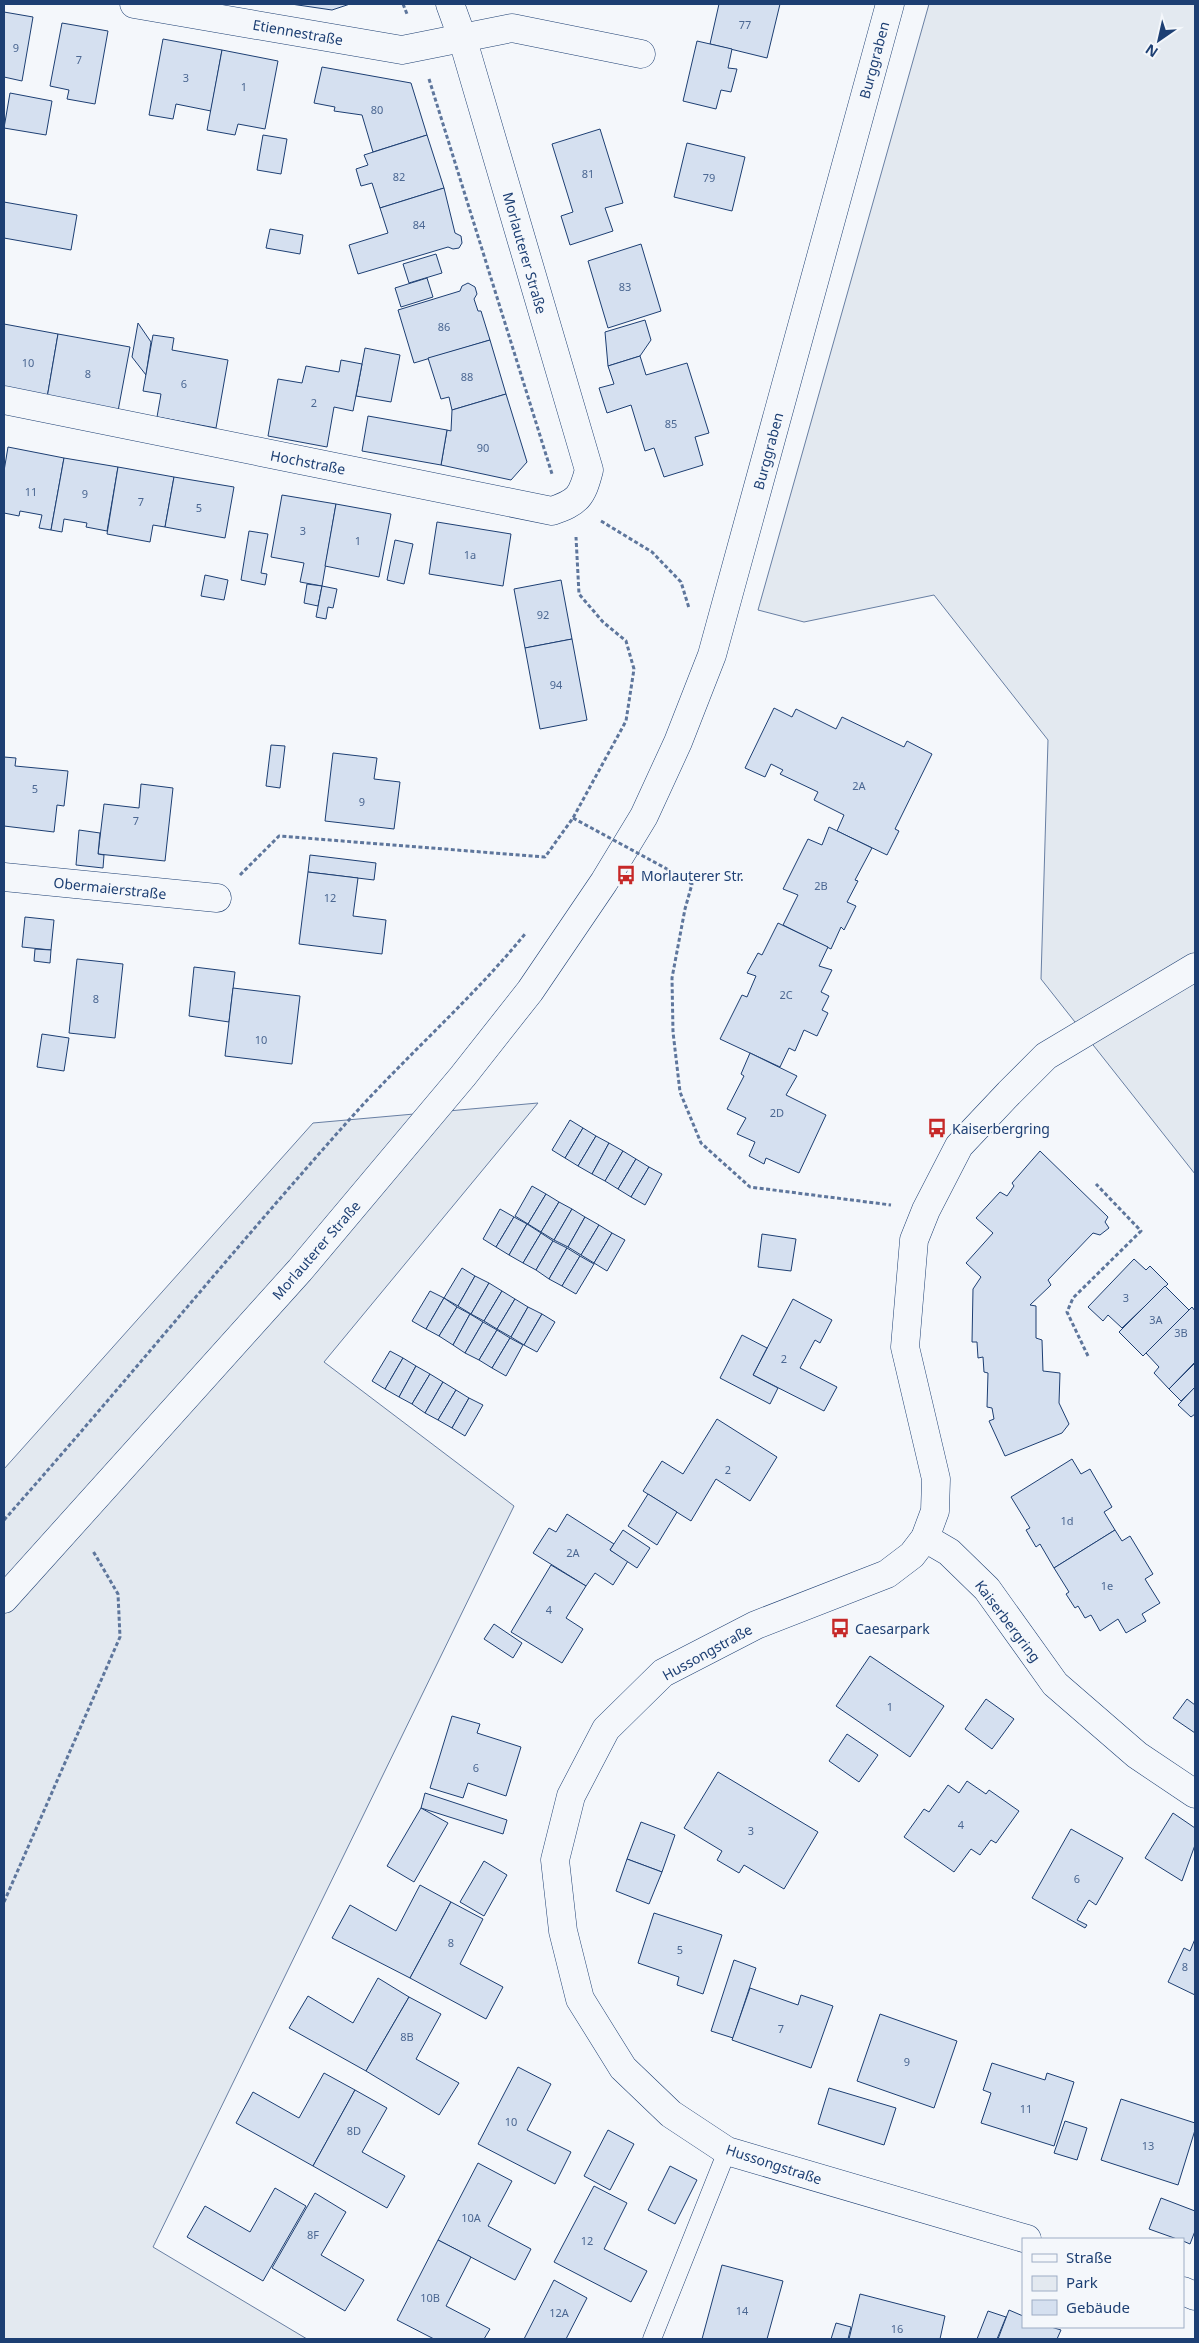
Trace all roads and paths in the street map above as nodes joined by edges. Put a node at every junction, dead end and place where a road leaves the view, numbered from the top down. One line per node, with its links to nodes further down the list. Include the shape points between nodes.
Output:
1 (134, 4): 6 (street, Etiennestraße, via 402,50)
2 (403, 4): 6 (path)
3 (450, 4): 5 (street, Morlauterer Straße)
4 (890, 4): 15 (street, Burggraben, via 712,656 644,816)
5 (462, 37): 6 (street, Etiennestraße); 7 (street, via 512,28); 9 (street, Morlauterer Straße, via 588,470 584,489)
6 (419, 46): 9 (path, via 551,473)
7 (641, 54)
8 (4, 400): 9 (street, Hochstraße, via 552,511)
9 (574, 504): 10 (path, via 652,552 680,582); 11 (path, via 579,594 626,642 634,669 626,722)
10 (690, 610)
11 (573, 818): 16 (path, via 545,857 279,836); 20 (path, bridge, via 692,884 672,978 680,1092 701,1143 750,1187)
12 (604, 826): 13 (path)
13 (599, 834)
14 (4, 877): 16 (street, Obermaierstraße)
15 (604, 882): 23 (street, Morlauterer Straße, via 530,991 463,1076 300,1270)
16 (217, 898)
17 (526, 933): 22 (path, via 502,963 351,1117)
18 (1195, 967): 20 (street, via 1046,1056 959,1146)
19 (1096, 1184): 21 (path, via 1141,1232 1073,1298 1067,1312)
20 (926, 1210): 24 (street, via 914,1240 905,1347 936,1479 935,1511)
21 (1088, 1356)
22 (4, 1520)
23 (75, 1520): 25 (street, Morlauterer Straße); 27 (path, via 118,1594 120,1637)
24 (925, 1538): 26 (street, Kaiserbergring, via 949,1552 987,1589 1055,1684 1136,1755); 28 (street, Hussongstraße, via 912,1554 887,1574 756,1625 663,1673 606,1729 572,1796 555,1860 562,1931 580,1998 623,2068 671,2114)
25 (4, 1599)
26 (1195, 1794)
27 (4, 1902)
28 (727, 2151): 29 (street, Hussongstraße); 30 (lane)
29 (1024, 2238)
30 (652, 2339)

